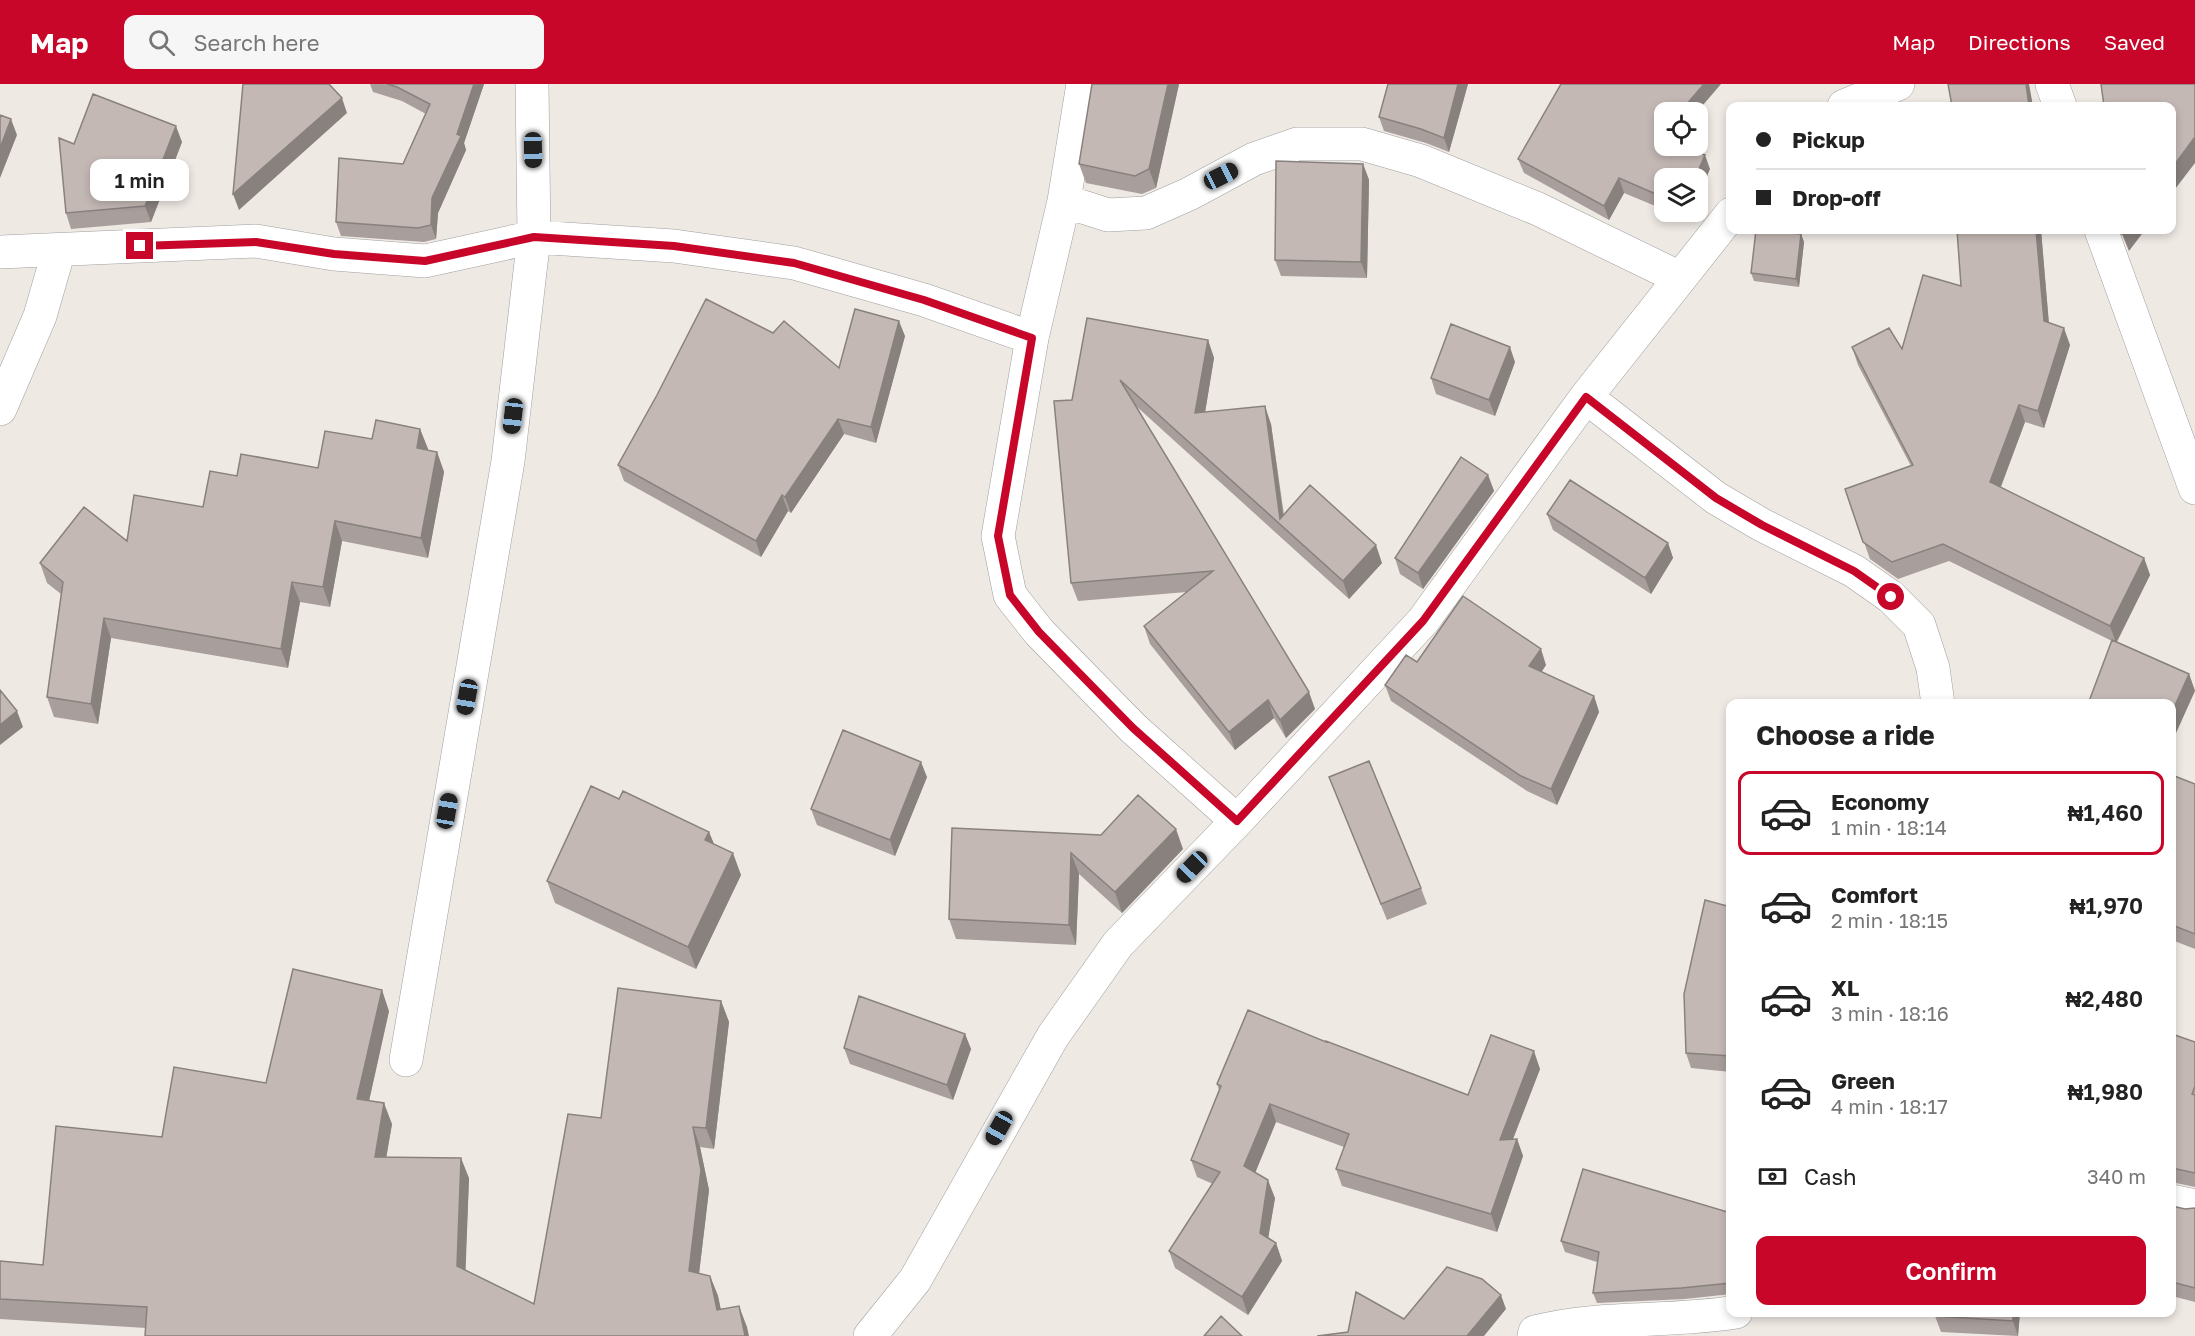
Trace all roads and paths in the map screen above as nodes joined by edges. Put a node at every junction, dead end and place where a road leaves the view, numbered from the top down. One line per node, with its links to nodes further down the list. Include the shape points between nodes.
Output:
1 (532, 84): 10 (street)
2 (1083, 84): 7 (street)
3 (1898, 84): 5 (street)
4 (2052, 84): 6 (street)
5 (1854, 102)
6 (2059, 102)
7 (1064, 201): 13 (street, via 1108,214 1146,213 1254,159 1297,144 1362,144 1421,161 1538,209); 14 (street)
8 (1726, 220): 13 (street)
9 (2102, 234): 17 (street)
10 (534, 237): 11 (street, via 425,261 334,254 256,242); 14 (street, via 674,246 794,263 924,300); 20 (street, via 508,461)
11 (59, 250): 12 (street); 16 (street, via 40,316)
12 (0, 252)
13 (1680, 278): 15 (street)
14 (1032, 338): 19 (street, via 998,536 1010,595 1039,632 1133,728)
15 (1586, 397): 18 (street, via 1716,498 1854,571 1891,597 1919,624 1933,668); 19 (street, via 1423,621)
16 (0, 409)
17 (2195, 488)
18 (1937, 699)
19 (1237, 821): 24 (street, via 1118,944 1053,1036 915,1280)
20 (406, 1060)
21 (2176, 1202): 22 (street)
22 (2195, 1206)
23 (1726, 1313): 25 (street, via 1566,1324 1535,1332)
24 (870, 1336)
25 (1534, 1336)

